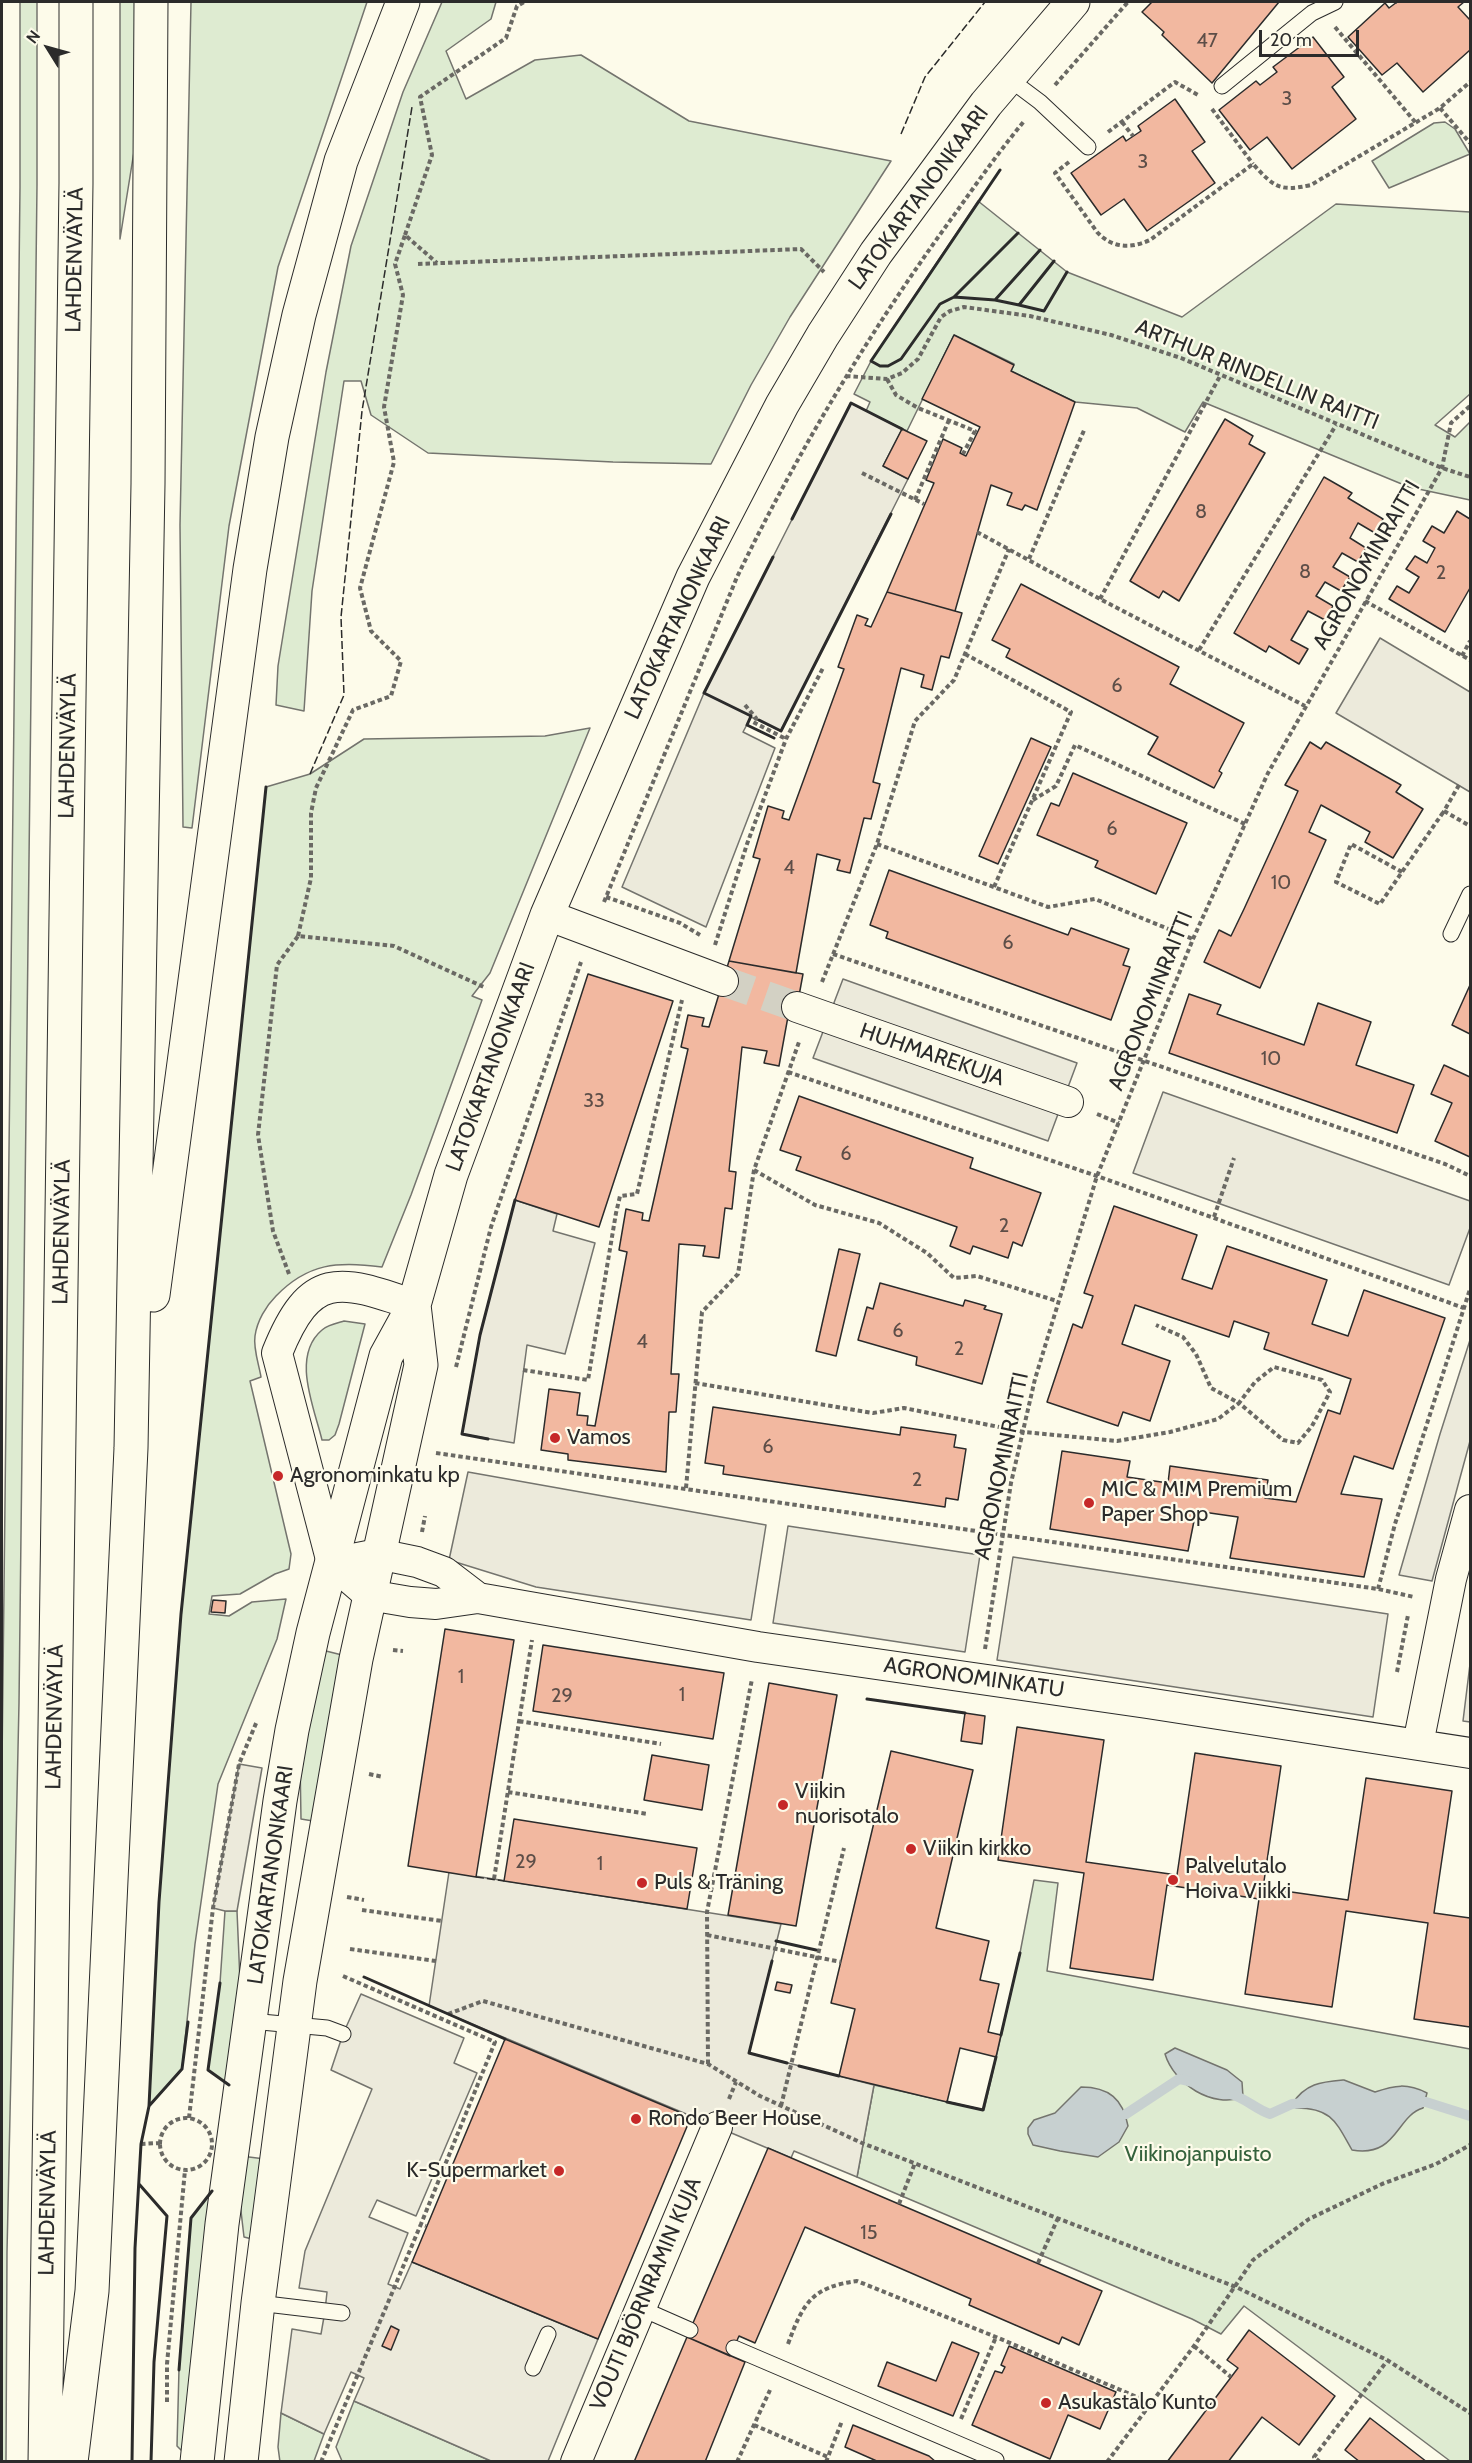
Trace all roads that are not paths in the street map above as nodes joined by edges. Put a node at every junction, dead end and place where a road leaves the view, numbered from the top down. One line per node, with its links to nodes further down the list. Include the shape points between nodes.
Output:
1 (76, 2): 36 (main road, LAHDENVÄYLÄ)
2 (151, 2): 16 (main road, via 147,531)
3 (403, 2): 16 (main road, via 341,161 298,315 272,437 250,569)
4 (1073, 2): 6 (main road, LATOKARTANONKAARI)
5 (1335, 2): 7 (lane, via 1312,13)
6 (1008, 78): 8 (lane); 10 (main road, LATOKARTANONKAARI, via 876,253 782,405 693,577)
7 (1222, 86)
8 (1088, 147)
9 (1470, 894): 11 (lane)
10 (547, 915): 12 (street); 15 (main road, LATOKARTANONKAARI, via 451,1175)
11 (1451, 934)
12 (704, 983)
13 (804, 1010): 14 (street, HUHMAREKUJA)
14 (1068, 1102)
15 (414, 1305): 18 (main road, LATOKARTANONKAARI, via 421,1365); 19 (main road, LATOKARTANONKAARI, via 386,1356); 19 (street, via 386,1294 337,1286 317,1291 289,1323 277,1353)
16 (131, 1448): 37 (main road, via 92,2291)
17 (1470, 1510): 22 (street, via 1451,1579)
18 (378, 1554): 19 (street, AGRONOMINKATU); 20 (main road, LATOKARTANONKAARI); 21 (street, AGRONOMINKATU, via 444,1572)
19 (332, 1563): 20 (street); 24 (main road, LATOKARTANONKAARI, via 292,1730)
20 (369, 1595): 21 (street, AGRONOMINKATU, via 436,1604); 25 (main road, LATOKARTANONKAARI)
21 (478, 1598): 22 (street, AGRONOMINKATU, via 774,1650)
22 (1418, 1744): 23 (street, AGRONOMINKATU)
23 (1470, 1753)
24 (250, 2021): 25 (lane); 38 (main road, LATOKARTANONKAARI, via 222,2224)
25 (293, 2025): 26 (lane, via 327,2028); 28 (main road, LATOKARTANONKAARI)
26 (343, 2034)
27 (717, 2127): 29 (street, VOUTI BJÖRNRAMIN KUJA)
28 (258, 2303): 30 (lane); 39 (main road, LATOKARTANONKAARI)
29 (640, 2308): 31 (lane); 40 (street, VOUTI BJÖRNRAMIN KUJA)
30 (342, 2313)
31 (690, 2330)
32 (548, 2334): 34 (lane)
33 (734, 2348): 35 (lane)
34 (533, 2368)
35 (996, 2460)
36 (45, 2462)
37 (71, 2462)
38 (197, 2462)
39 (241, 2462)
40 (576, 2462)

